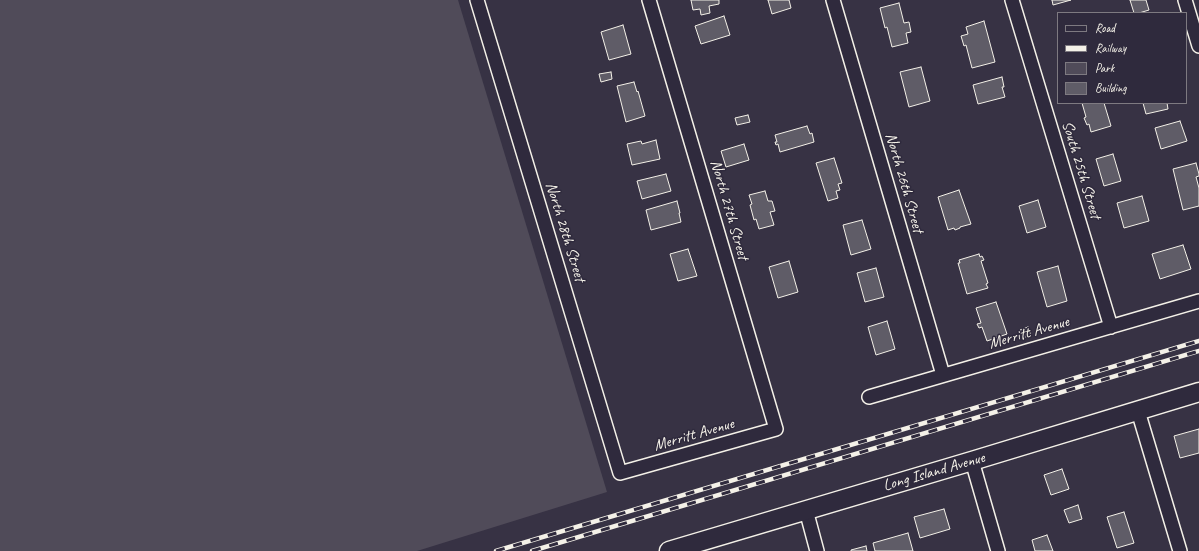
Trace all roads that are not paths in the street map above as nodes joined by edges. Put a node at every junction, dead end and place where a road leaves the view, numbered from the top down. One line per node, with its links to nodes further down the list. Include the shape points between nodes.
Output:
1 (477, 0): 15 (street, North 28th Street)
2 (649, 0): 13 (street, North 27th Street)
3 (833, 0): 9 (street, North 26th Street)
4 (1012, 0): 8 (street, South 25th Street)
5 (1185, 0): 6 (street)
6 (1199, 46)
7 (1199, 301): 8 (street, Merritt Avenue)
8 (1111, 327): 9 (street, Merritt Avenue)
9 (943, 375): 11 (street, Merritt Avenue)
10 (1199, 392): 12 (street, Long Island Avenue)
11 (869, 397)
12 (1138, 411): 14 (street, Long Island Avenue); 20 (street)
13 (776, 429): 15 (street, Merritt Avenue)
14 (972, 461): 16 (street, Long Island Avenue); 19 (street)
15 (620, 473)
16 (806, 510): 17 (street, Long Island Avenue); 18 (street)
17 (669, 551)
18 (817, 551)
19 (998, 551)
20 (1180, 551)

